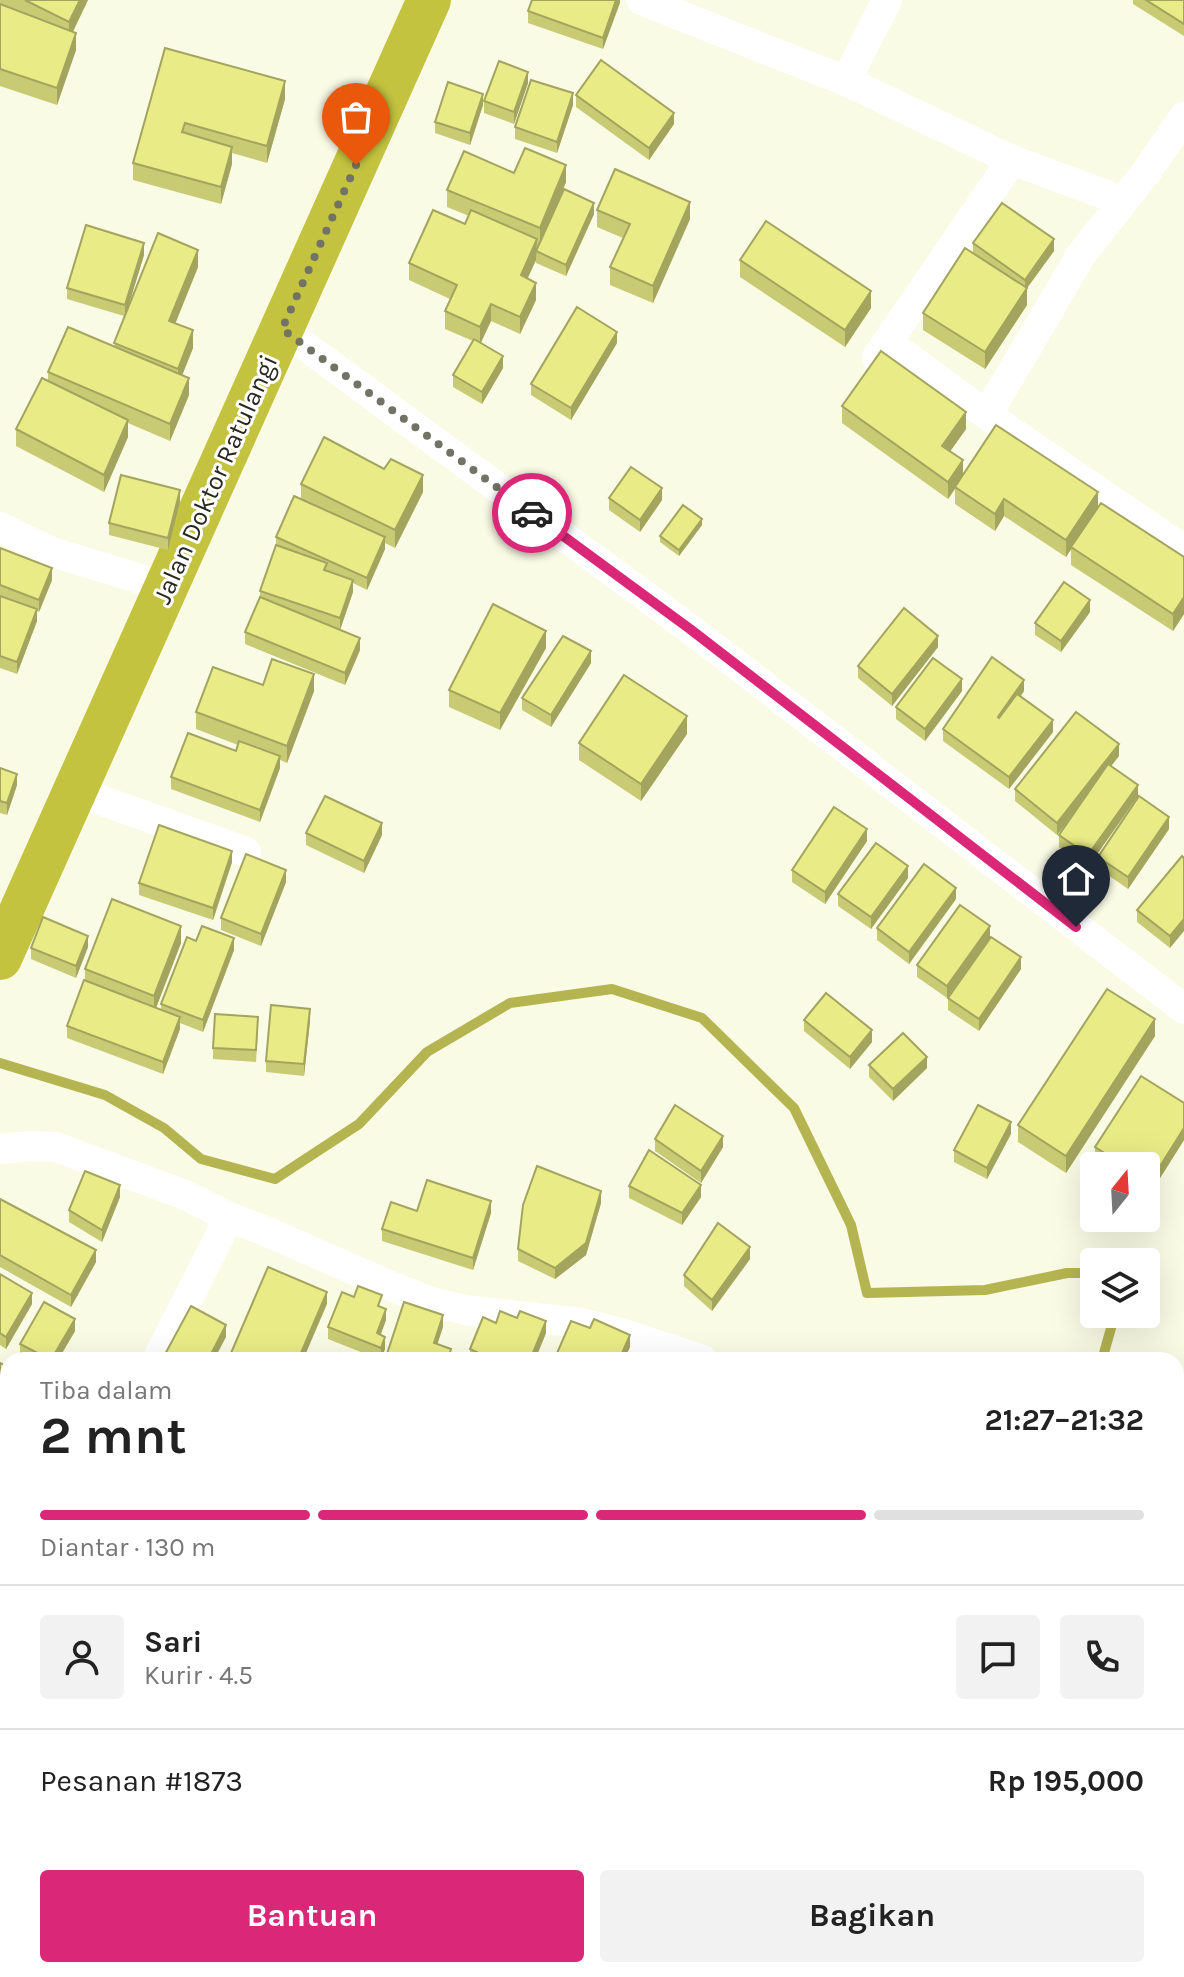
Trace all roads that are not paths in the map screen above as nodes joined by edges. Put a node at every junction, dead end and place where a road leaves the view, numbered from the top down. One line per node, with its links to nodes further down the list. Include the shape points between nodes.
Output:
1 (429, 0): 8 (highway, Jalan Doktor Ratulangi)
2 (641, 0): 4 (street)
3 (887, 0): 4 (street)
4 (846, 81): 6 (street)
5 (1184, 117): 7 (street)
6 (1012, 160): 7 (street); 9 (street)
7 (1123, 201): 11 (street, via 1081,255)
8 (282, 329): 14 (highway, Jalan Doktor Ratulangi); 19 (street)
9 (887, 342): 10 (street); 11 (street)
10 (860, 383)
11 (987, 415): 13 (street)
12 (0, 527): 14 (street, via 52,552)
13 (1184, 550)
14 (167, 587): 15 (highway, Jalan Doktor Ratulangi)
15 (75, 791): 16 (street); 17 (highway, Jalan Doktor Ratulangi)
16 (246, 852)
17 (11, 904): 18 (highway, Jalan Doktor Ratulangi)
18 (0, 958)
19 (1180, 998)
20 (0, 1149): 21 (street, via 56,1147)
21 (229, 1217): 22 (street); 23 (street, via 428,1301 581,1323)
22 (161, 1352)
23 (679, 1352)

